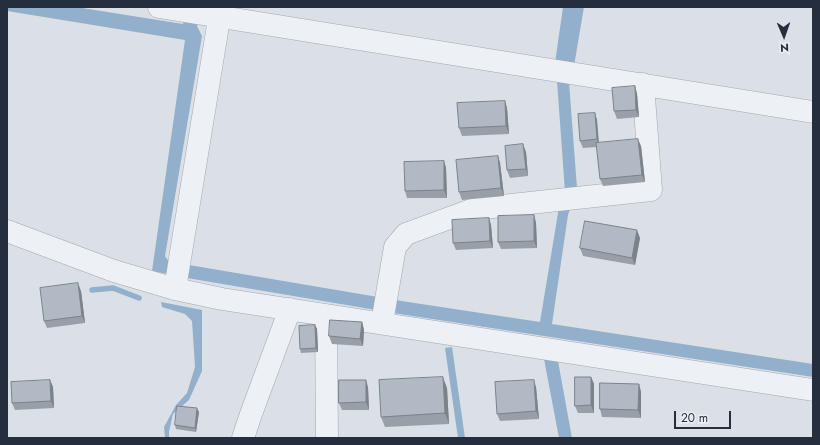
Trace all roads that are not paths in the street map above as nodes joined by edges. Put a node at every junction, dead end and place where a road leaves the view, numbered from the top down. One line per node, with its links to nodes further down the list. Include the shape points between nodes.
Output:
1 (159, 7): 2 (street)
2 (215, 13): 3 (street); 6 (street)
3 (643, 84): 4 (street); 9 (street, via 650,190 474,209 406,234 395,247)
4 (813, 112)
5 (7, 231): 6 (street, via 114,271)
6 (175, 289): 7 (street)
7 (290, 309): 8 (street); 11 (street)
8 (326, 315): 9 (street); 12 (street)
9 (382, 323): 10 (street)
10 (813, 390)
11 (243, 438)
12 (327, 438)

